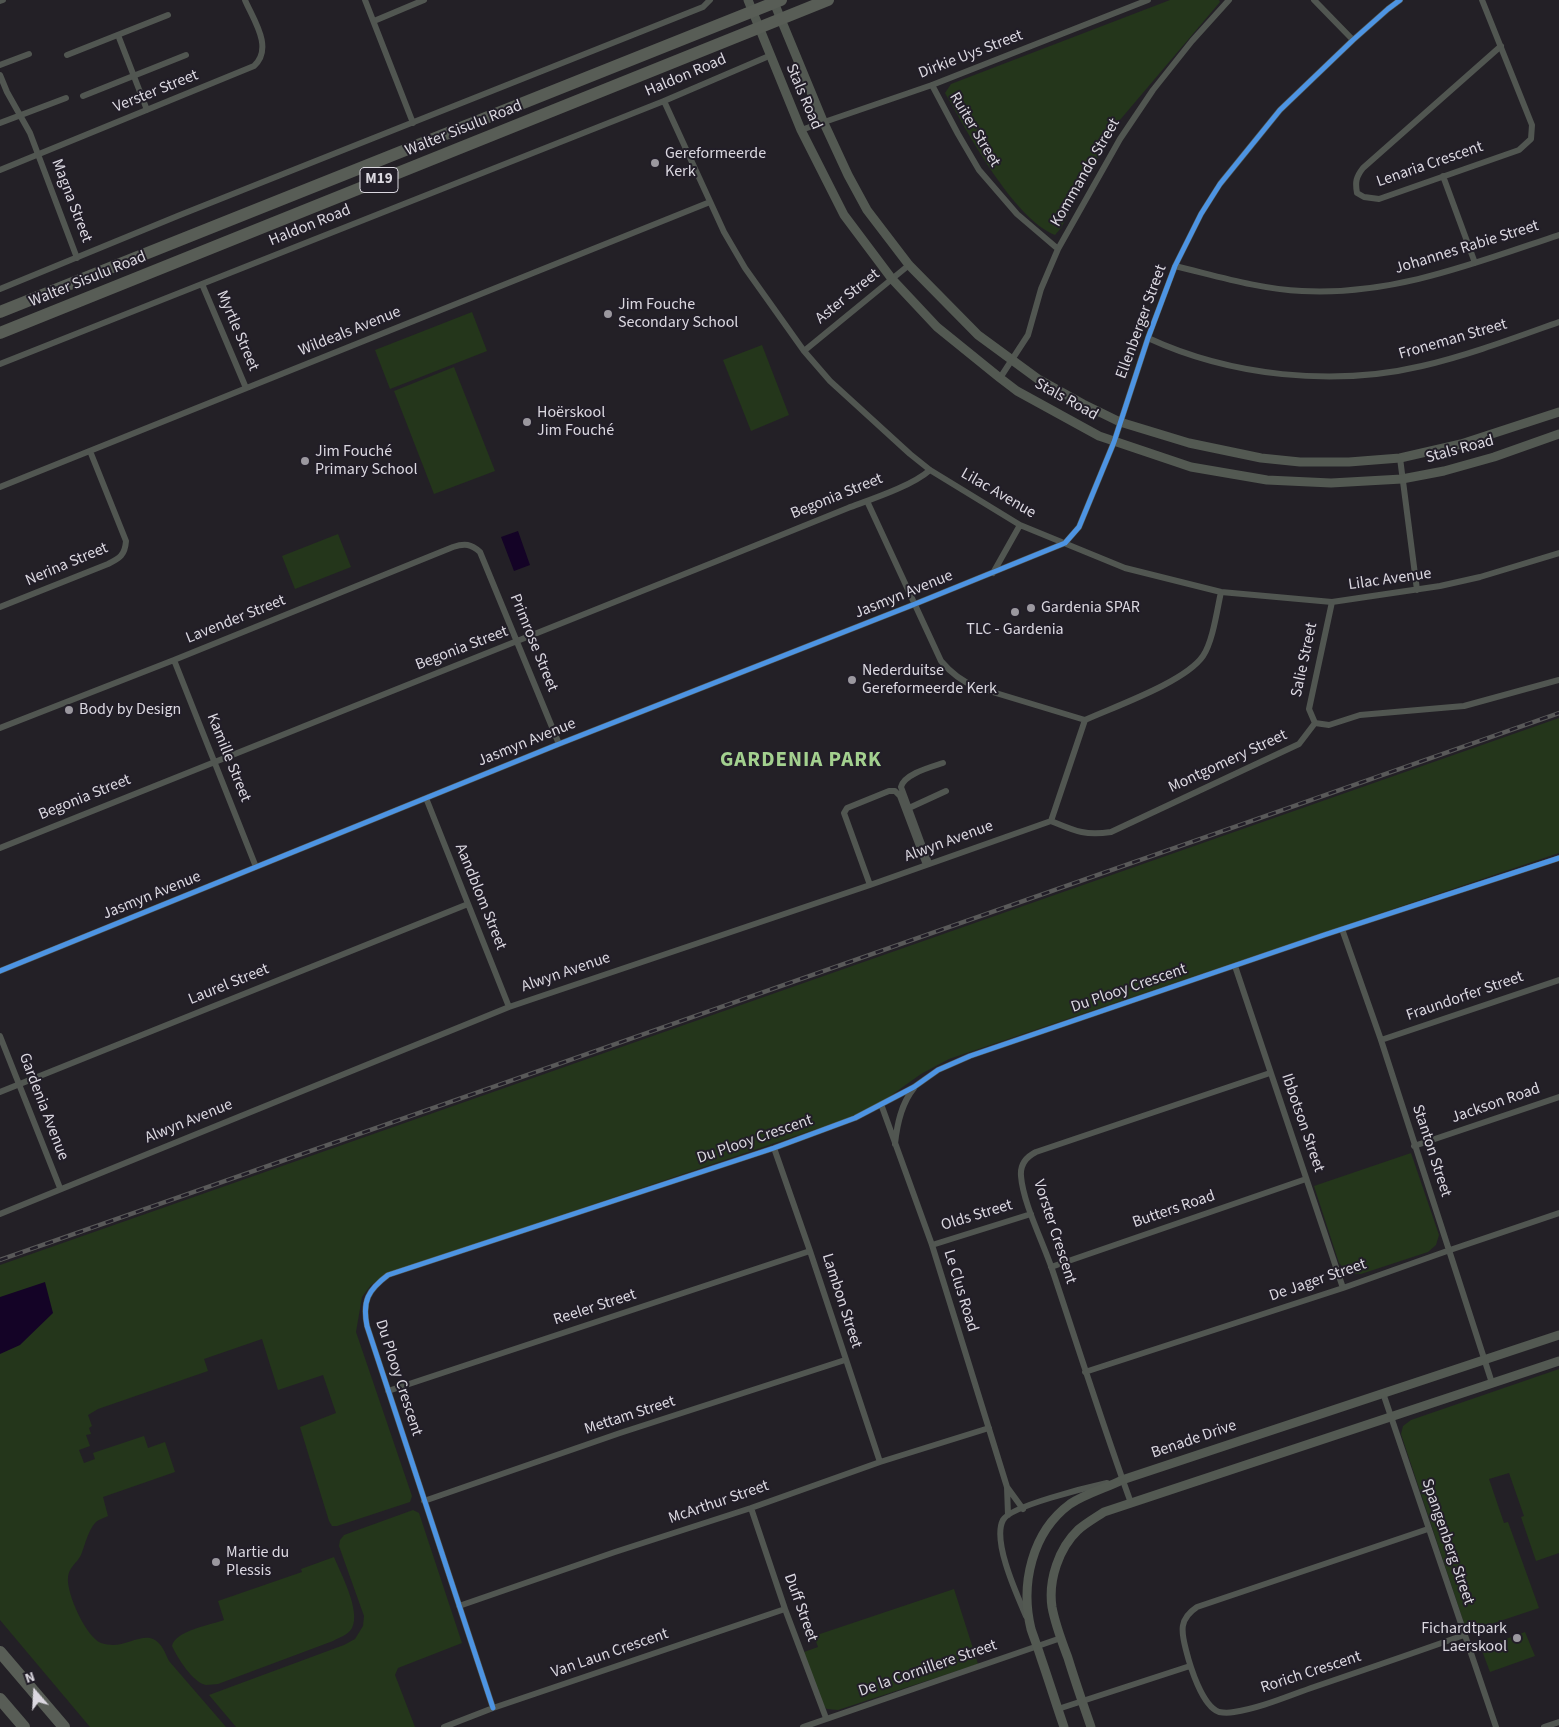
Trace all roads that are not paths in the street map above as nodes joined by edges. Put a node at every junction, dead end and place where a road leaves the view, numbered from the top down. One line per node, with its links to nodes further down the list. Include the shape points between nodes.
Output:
1 (245, 0): 31 (street, Verster Street, via 264,47 260,61)
2 (365, 0): 15 (street)
3 (424, 0): 15 (street)
4 (710, 0): 35 (street, via 703,7)
5 (828, 0): 14 (highway, Walter Sisulu Road / M19)
6 (1148, 0): 27 (street, Dirkie Uys Street)
7 (1229, 0): 42 (street, Kommando Street, via 1148,98 1120,139)
8 (1314, 0): 18 (street)
9 (1400, 0): 18 (street, Ellenberger Street)
10 (1482, 0): 19 (street, Lenaria Crescent)
11 (776, 1): 12 (highway, Walter Sisulu Road / M19); 14 (street, Stals Road)
12 (750, 6): 16 (street, Stals Road); 50 (highway, Walter Sisulu Road / M19, via 718,26)
13 (168, 15): 17 (street)
14 (781, 19): 16 (highway, Walter Sisulu Road / M19); 33 (street, Stals Road)
15 (374, 21): 35 (street)
16 (758, 28): 23 (street, Stals Road); 52 (highway, Walter Sisulu Road / M19)
17 (118, 35): 21 (street); 26 (street)
18 (1352, 40): 46 (street, Ellenberger Street, via 1280,110 1220,184)
19 (1501, 46): 39 (street, Lenaria Crescent, via 1532,126 1531,139 1519,150); 39 (street, Lenaria Crescent, via 1363,168 1356,176 1355,184 1357,193 1379,198)
20 (29, 54): 24 (street)
21 (67, 55)
22 (186, 55): 26 (street)
23 (769, 56): 30 (street, Haldon Road); 36 (street, Stals Road)
24 (0, 64)
25 (0, 75): 32 (street, Magna Street)
26 (134, 76): 28 (street); 31 (street)
27 (932, 85): 33 (street, Dirkie Uys Street); 42 (street, Ruiter Street, via 979,170 1017,214)
28 (83, 96)
29 (66, 98): 32 (street)
30 (664, 101): 40 (street, Lilac Avenue); 48 (street, Haldon Road)
31 (147, 110): 37 (street, Verster Street)
32 (20, 115): 34 (street); 37 (street, Magna Street)
33 (822, 121): 36 (street, Dirkie Uys Street); 45 (street, Stals Road, via 867,210)
34 (0, 123)
35 (413, 123): 43 (street)
36 (801, 130): 47 (street, Stals Road, via 844,215)
37 (39, 155): 38 (street, Verster Street); 43 (street, Magna Street)
38 (0, 170)
39 (1443, 176): 44 (street)
40 (710, 202): 54 (street, Lilac Avenue, via 745,268); 58 (street, Wildeals Avenue)
41 (1559, 235): 44 (street, Johannes Rabie Street)
42 (1058, 249): 55 (street, Kommando Street, via 1041,289 1028,335)
43 (78, 258): 49 (street)
44 (1475, 263): 46 (street, Johannes Rabie Street, via 1414,282 1323,292 1274,289)
45 (909, 265): 47 (street, Aster Street); 55 (street, Stals Road, via 978,335)
46 (1175, 266): 53 (street, Ellenberger Street)
47 (892, 278): 54 (street, Aster Street); 57 (street, Stals Road, via 937,327)
48 (202, 284): 56 (street, Haldon Road); 58 (street, Myrtle Street)
49 (0, 289)
50 (0, 312)
51 (1559, 322): 53 (street, Froneman Street, via 1429,365 1350,376 1301,376 1234,367)
52 (0, 333)
53 (1148, 338): 60 (street, Ellenberger Street)
54 (804, 351): 65 (street, Lilac Avenue, via 860,409)
55 (1012, 359): 57 (street, Kommando Street); 60 (street, Stals Road, via 1038,379)
56 (0, 364)
57 (1000, 378): 62 (street, Stals Road, via 1051,410)
58 (246, 388): 63 (street, Wildeals Avenue)
59 (1559, 412): 64 (street, Stals Road, via 1461,444)
60 (1120, 422): 62 (street, Ellenberger Street); 64 (street, Stals Road, via 1188,443 1261,458 1300,462)
61 (1559, 434): 66 (street, Stals Road, via 1494,457)
62 (1114, 442): 66 (street, Stals Road, via 1191,467 1241,476 1331,483); 70 (street, Ellenberger Street, via 1079,527)
63 (90, 450): 67 (street, Wildeals Avenue); 78 (street, Nerina Street, via 126,541 125,551 108,564)
64 (1400, 458): 66 (street)
65 (930, 470): 68 (street, Begonia Street, via 922,477); 69 (street, Lilac Avenue)
66 (1402, 479): 74 (street)
67 (0, 487)
68 (867, 501): 77 (street); 79 (street, Begonia Street)
69 (1020, 525): 70 (street, Lilac Avenue); 73 (street)
70 (1065, 543): 73 (street, Jasmyn Avenue); 75 (street, Lilac Avenue, via 1126,568)
71 (480, 552): 79 (street, Primrose Street); 80 (street, Lavender Street, via 468,544 454,547)
72 (1559, 553): 74 (street, Lilac Avenue, via 1480,577)
73 (993, 573): 77 (street, Jasmyn Avenue)
74 (1417, 590): 76 (street, Lilac Avenue)
75 (1221, 592): 76 (street, Lilac Avenue); 82 (street, via 1207,648 1192,669)
76 (1332, 602): 83 (street, Salie Street, via 1309,709)
77 (915, 604): 82 (street, via 940,661 957,678 976,687); 85 (street, Jasmyn Avenue)
78 (0, 607)
79 (518, 642): 85 (street, Primrose Street); 86 (street, Begonia Street)
80 (174, 660): 84 (street, Lavender Street); 86 (street, Kamille Street)
81 (1559, 680): 83 (street, via 1464,706 1360,715 1329,725)
82 (1085, 720): 91 (street)
83 (1315, 723): 91 (street, Montgomery Street, via 1299,744 1111,832 1077,832)
84 (0, 728)
85 (559, 744): 89 (street, Jasmyn Avenue)
86 (214, 761): 92 (street, Begonia Street); 95 (street, Kamille Street)
87 (942, 763): 90 (street, via 902,783)
88 (946, 791): 90 (street)
89 (426, 798): 95 (street, Jasmyn Avenue); 97 (street, Aandblom Street)
90 (909, 808): 94 (street)
91 (1051, 821): 94 (street, Alwyn Avenue)
92 (0, 848)
93 (1559, 858): 98 (street, Du Plooy Crescent)
94 (928, 865): 96 (street, Alwyn Avenue); 96 (street, via 900,796 889,791 847,808 844,813)
95 (256, 866): 100 (street, Jasmyn Avenue)
96 (870, 884): 102 (street, Alwyn Avenue)
97 (468, 904): 102 (street, Aandblom Street); 106 (street, Laurel Street)
98 (1342, 929): 99 (street, Du Plooy Crescent); 104 (street, Stanton Street)
99 (1235, 966): 105 (street, Ibbotson Street); 107 (street, Du Plooy Crescent, via 953,1062)
100 (0, 971)
101 (1559, 980): 104 (street, Fraundorfer Street)
102 (509, 1007): 115 (street, Alwyn Avenue)
103 (0, 1036): 106 (street, Gardenia Avenue)
104 (1380, 1040): 112 (street, Stanton Street)
105 (1270, 1073): 114 (street, Ibbotson Street); 118 (street, Vorster Crescent, via 1030,1155 1021,1168 1021,1176)
106 (19, 1085): 108 (street, Laurel Street); 115 (street, Gardenia Avenue)
107 (914, 1087): 110 (street, Du Plooy Crescent); 111 (street, via 900,1114)
108 (0, 1092)
109 (1559, 1097): 112 (street, Jackson Road)
110 (881, 1104): 111 (street, Le Clus Road); 113 (street, Du Plooy Crescent, via 854,1118)
111 (895, 1146): 119 (street, Le Clus Road)
112 (1414, 1146): 120 (street, Stanton Street)
113 (774, 1148): 121 (street, Lambon Street); 130 (street, Du Plooy Crescent, via 388,1275 371,1290 364,1313)
114 (1306, 1179): 122 (street, Butters Road); 123 (street, Ibbotson Street)
115 (60, 1188): 117 (street, Alwyn Avenue)
116 (1559, 1213): 120 (street, De Jager Street)
117 (0, 1214)
118 (1031, 1214): 119 (street, Olds Street); 122 (street, Vorster Crescent)
119 (932, 1245): 133 (street, Le Clus Road)
120 (1450, 1250): 123 (street, De Jager Street); 125 (street, Stanton Street)
121 (810, 1251): 126 (street, Lambon Street); 130 (street, Reeler Street)
122 (1051, 1267): 128 (street, Vorster Crescent)
123 (1343, 1288): 128 (street, De Jager Street)
124 (1559, 1335): 125 (street, Benade Drive)
125 (1485, 1359): 129 (street, Stanton Street); 131 (street, Benade Drive)
126 (845, 1360): 134 (street, Lambon Street); 137 (street, Mettam Street)
127 (1559, 1361): 129 (street)
128 (1086, 1372): 135 (street, Vorster Crescent)
129 (1492, 1383): 132 (street)
130 (388, 1391): 137 (street, Du Plooy Crescent)
131 (1382, 1393): 132 (street, Spangenberg Street); 135 (street, Benade Drive)
132 (1391, 1417): 138 (street); 142 (street, Spangenberg Street)
133 (989, 1428): 134 (street, McArthur Street); 136 (street, Le Clus Road)
134 (880, 1462): 139 (street, McArthur Street)
135 (1122, 1480): 138 (street, Vorster Crescent); 140 (street, via 1071,1491); 145 (street, Benade Drive, via 1071,1504 1043,1534 1033,1554 1029,1577 1027,1600)
136 (1008, 1487): 140 (street, Le Clus Road); 141 (street, Le Clus Road)
137 (424, 1501): 143 (street, Du Plooy Crescent)
138 (1131, 1503): 147 (street, via 1089,1521 1077,1530 1059,1557 1053,1575 1052,1607)
139 (751, 1508): 143 (street, McArthur Street); 144 (street, Duff Street)
140 (1023, 1509): 141 (street)
141 (1008, 1514): 145 (street, Le Clus Road, via 1001,1528 1001,1543)
142 (1428, 1529): 146 (street, Spangenberg Street); 150 (street, Rorich Crescent, via 1197,1607 1187,1615 1183,1626)
143 (459, 1606): 153 (street, Du Plooy Crescent)
144 (785, 1609): 153 (street, Van Laun Crescent); 155 (street, Duff Street)
145 (1031, 1629): 148 (street, Benade Drive)
146 (1464, 1635): 150 (street, Rorich Crescent, via 1255,1707 1227,1713 1208,1704); 163 (street, Spangenberg Street)
147 (1061, 1638): 148 (street, De la Cornillere Street); 152 (street)
148 (1038, 1646): 154 (street, Benade Drive); 155 (street, De la Cornillere Street)
149 (0, 1652): 158 (highway)
150 (1190, 1666): 152 (street)
151 (0, 1699): 157 (highway)
152 (1082, 1702): 154 (street); 162 (street)
153 (493, 1708): 159 (street, Van Laun Crescent)
154 (1058, 1709): 161 (street, Benade Drive)
155 (826, 1718): 160 (street, De la Cornillere Street)
156 (1559, 1722): 164 (street)
157 (24, 1727)
158 (64, 1727)
159 (444, 1727)
160 (803, 1727)
161 (1064, 1727)
162 (1091, 1727)
163 (1496, 1727)
164 (1544, 1727)

